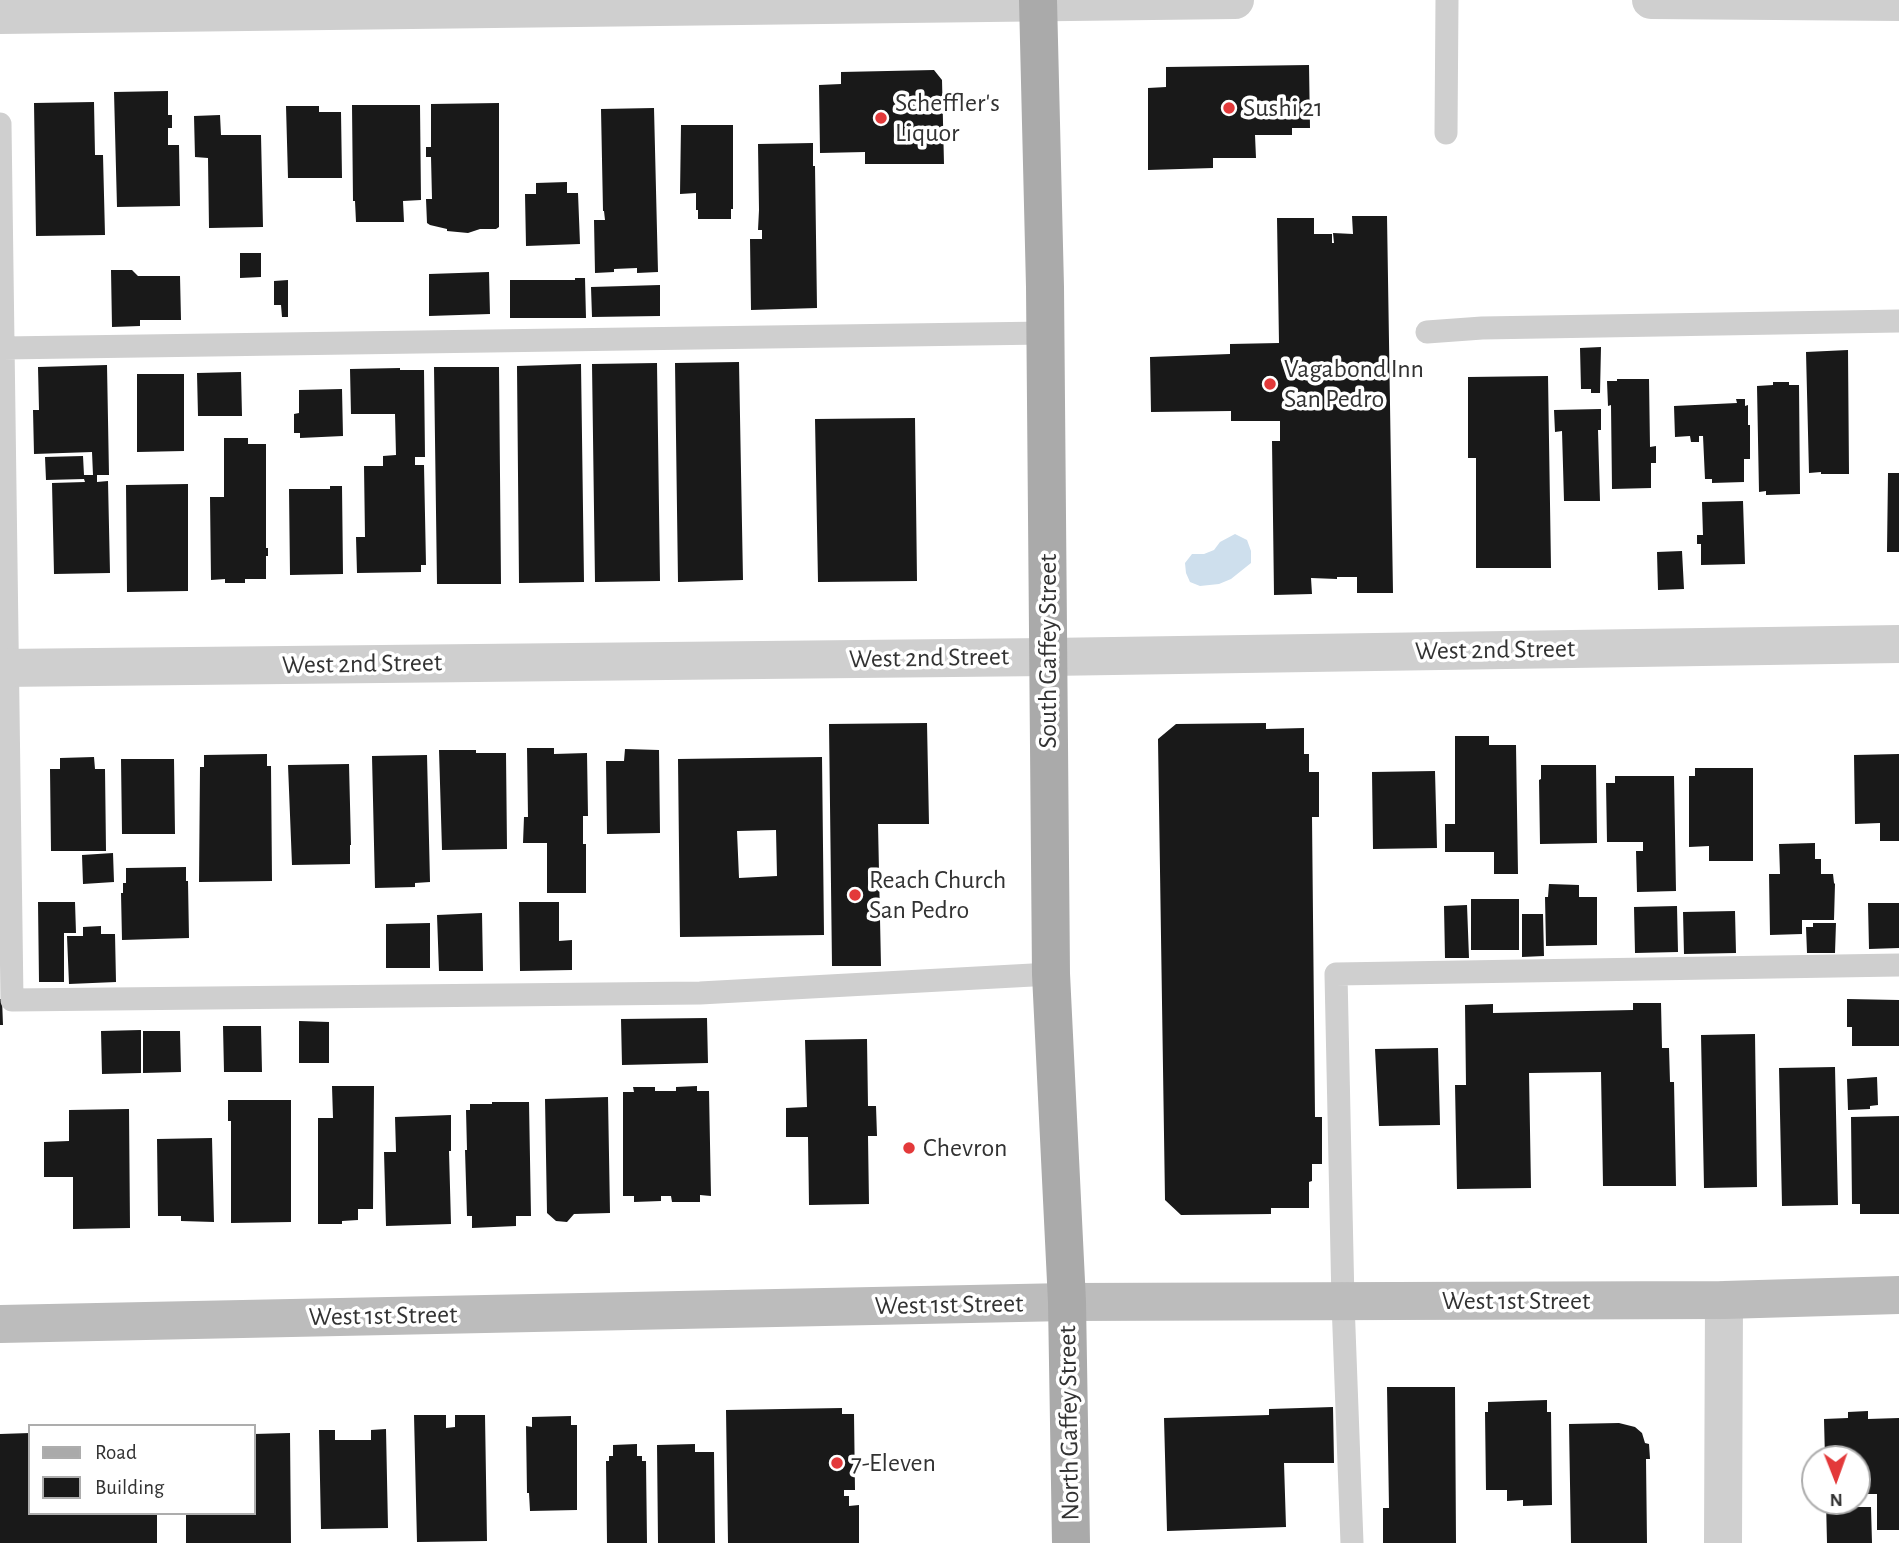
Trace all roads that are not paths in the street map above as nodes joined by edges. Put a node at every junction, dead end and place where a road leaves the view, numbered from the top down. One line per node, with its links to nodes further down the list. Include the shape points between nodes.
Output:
1 (1235, 0): 4 (street)
2 (1447, 0): 8 (lane)
3 (1651, 0): 5 (street)
4 (1038, 1): 6 (street); 10 (main road, South Gaffey Street)
5 (1899, 2)
6 (0, 15)
7 (0, 124): 12 (lane)
8 (1446, 133)
9 (1899, 321): 11 (lane)
10 (1045, 332): 12 (lane); 14 (main road, South Gaffey Street)
11 (1427, 332)
12 (3, 348): 15 (lane)
13 (1899, 644): 14 (street, West 2nd Street)
14 (1048, 657): 15 (street, West 2nd Street); 17 (main road, South Gaffey Street)
15 (4, 668): 17 (lane, via 12,1000 700,993)
16 (1899, 965): 21 (lane, via 1336,974)
17 (1051, 974): 20 (main road, South Gaffey Street)
18 (1899, 1295): 19 (street, West 1st Street)
19 (1724, 1300): 21 (street, West 1st Street); 25 (street)
20 (1067, 1302): 21 (street, West 1st Street); 22 (street, West 1st Street); 23 (main road, North Gaffey Street)
21 (1343, 1302): 24 (lane)
22 (0, 1324)
23 (1071, 1543)
24 (1352, 1543)
25 (1723, 1543)

